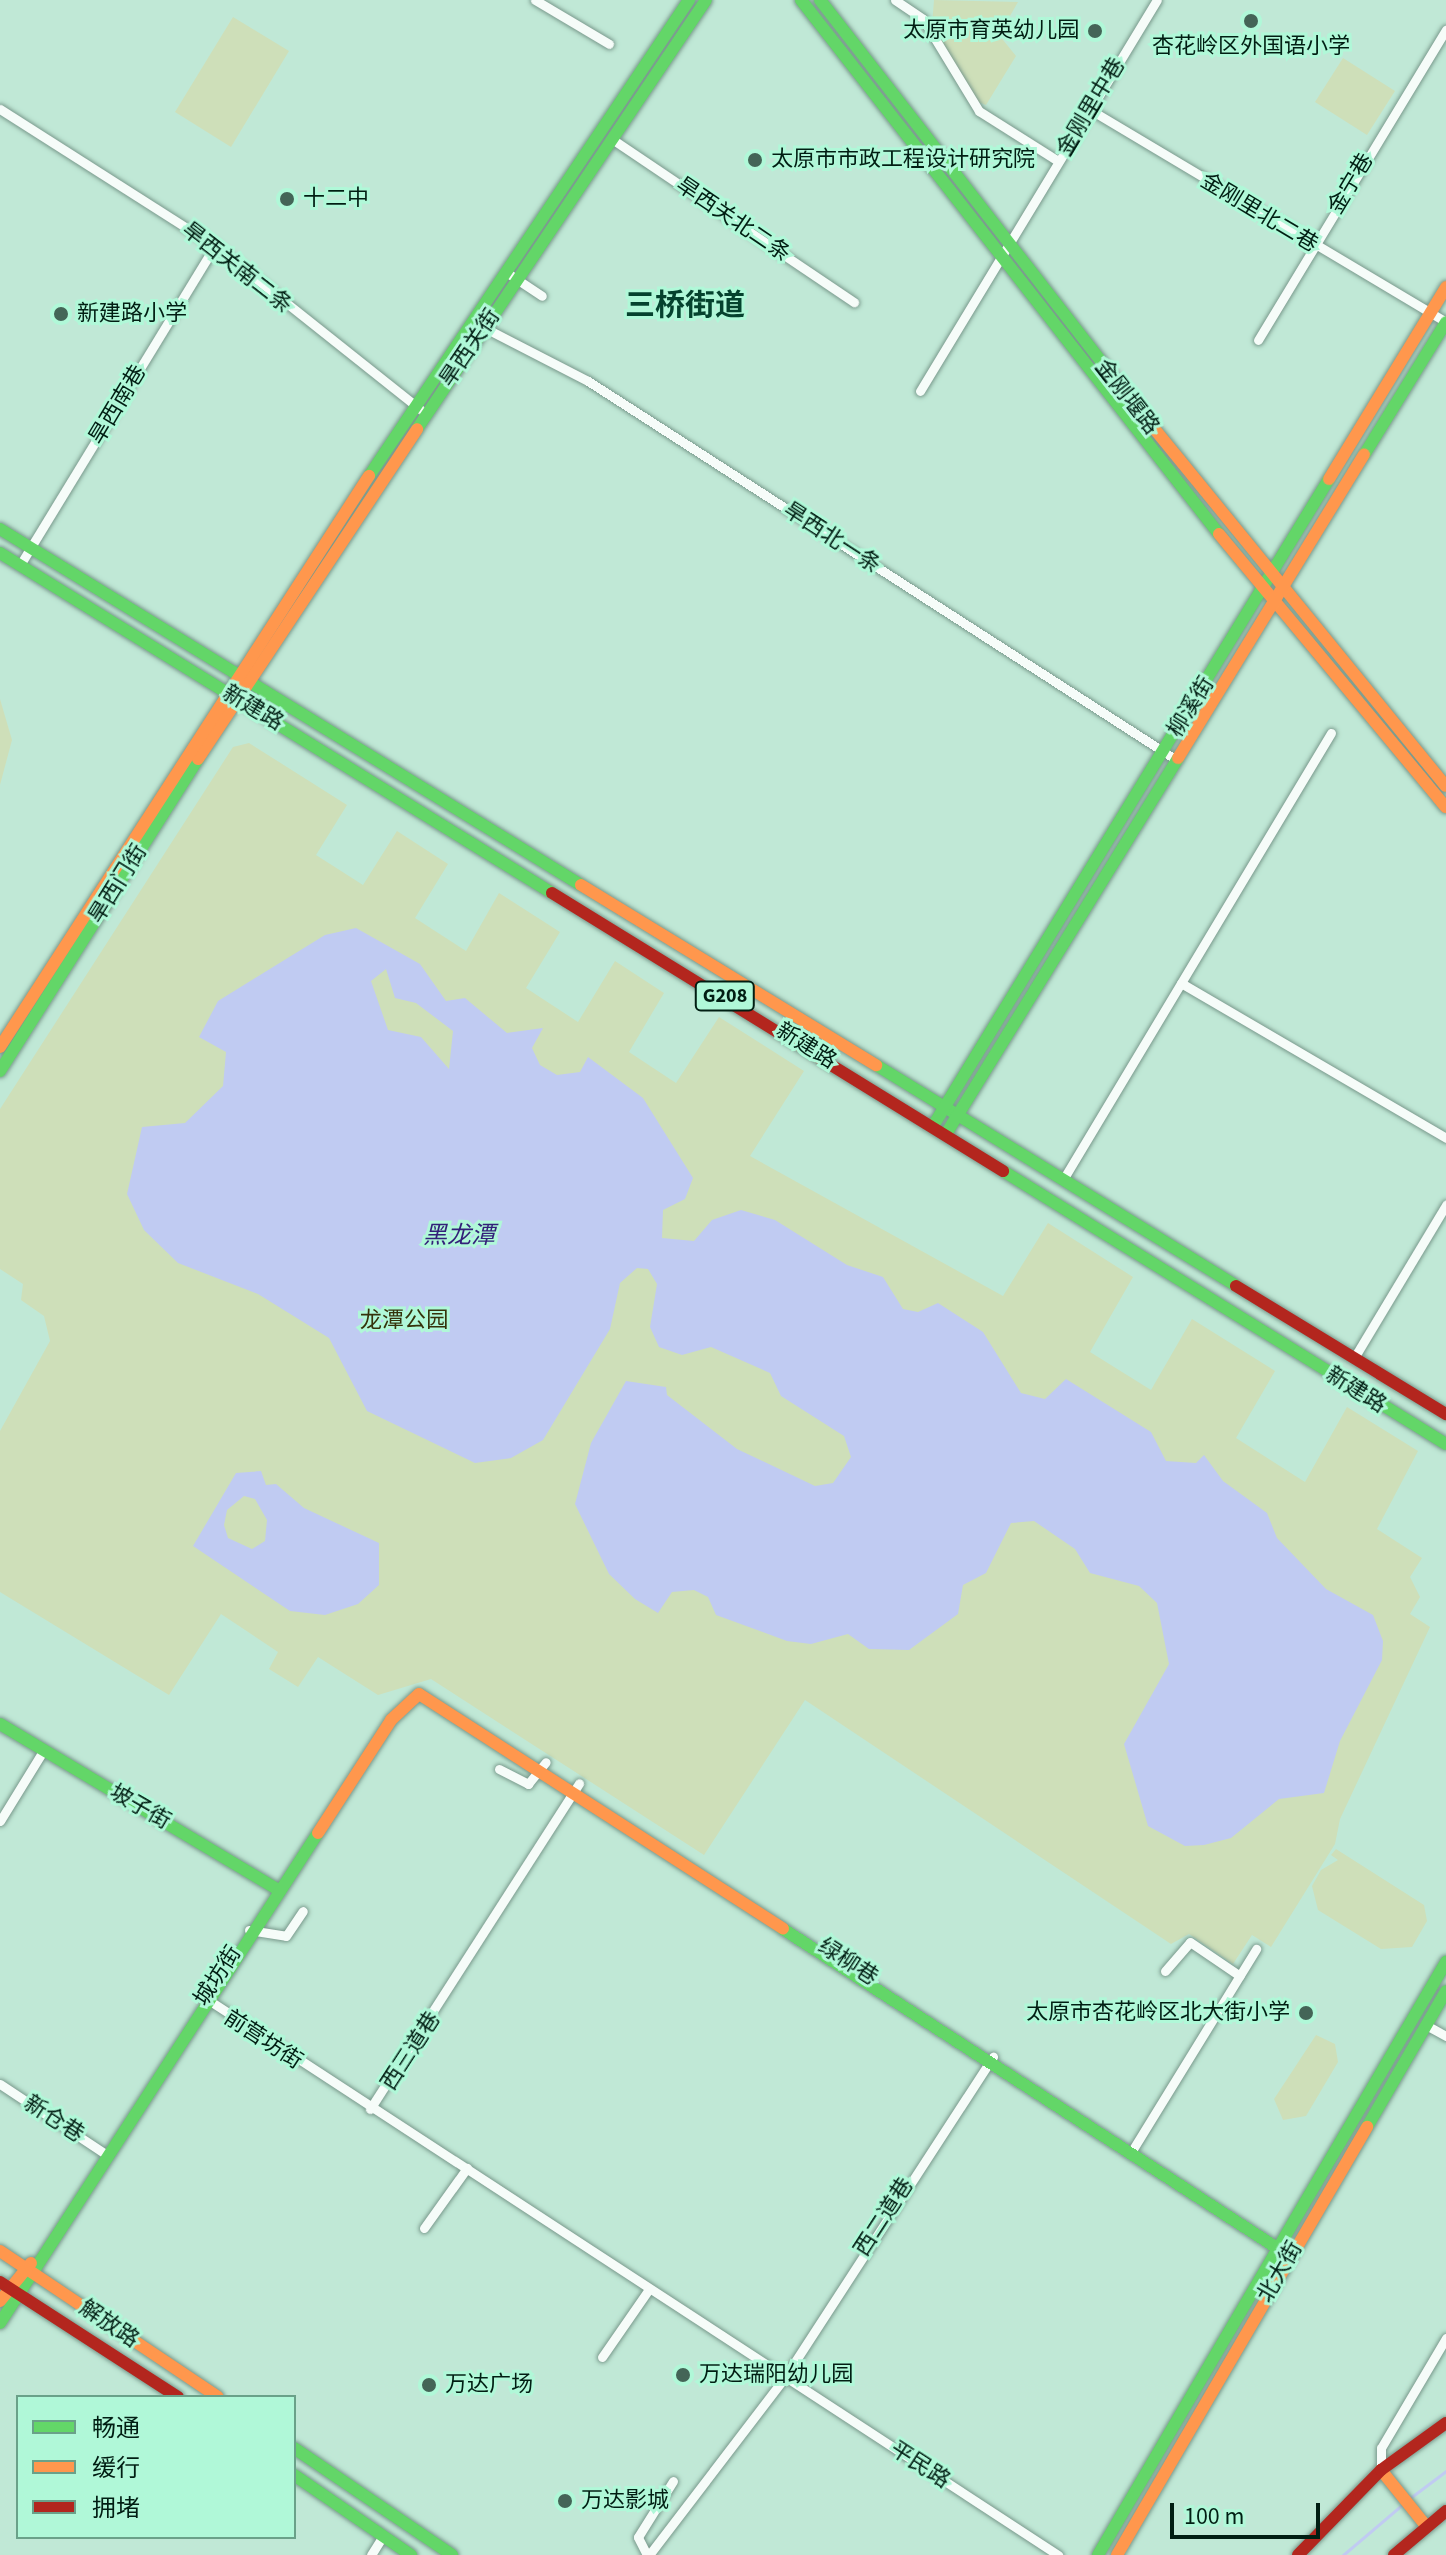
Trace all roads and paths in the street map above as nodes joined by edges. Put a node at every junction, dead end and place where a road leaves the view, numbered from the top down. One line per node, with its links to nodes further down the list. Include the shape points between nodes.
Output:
1 (535, 0): 9 (street)
2 (689, 0): 17 (main road, 旱西关街)
3 (706, 0): 12 (main road, 旱西关街)
4 (801, 0): 16 (main road)
5 (820, 0): 16 (main road)
6 (895, 0): 13 (street, via 923,19 979,111)
7 (1157, 0): 11 (street, 金刚里中巷)
8 (1446, 29): 15 (street, 金宁巷)
9 (609, 44)
10 (0, 109): 14 (street, 旱西关南二条)
11 (1089, 109): 13 (street, 金刚里中巷); 15 (street, 金刚里北二巷)
12 (612, 139): 17 (main road, 旱西关街); 20 (street, 旱西关北二条)
13 (1058, 161): 16 (street, 金刚里中巷)
14 (215, 246): 26 (street, 旱西关南二条); 28 (street, 旱西南巷)
15 (1314, 246): 21 (street, 金刚里北二巷); 24 (street, 金宁巷)
16 (1005, 251): 25 (street, 金刚里中巷); 31 (main road)
17 (511, 275): 19 (street); 23 (main road, 旱西关街); 26 (main road, 旱西关街)
18 (1446, 287): 21 (main road, 柳溪街)
19 (542, 296)
20 (854, 302)
21 (1429, 315): 22 (street, 金刚里北二巷); 31 (main road, 柳溪街)
22 (1446, 322): 32 (main road, 柳溪街)
23 (483, 327): 26 (main road, 旱西关街); 38 (street, 旱西北一条, via 588,381)
24 (1258, 340)
25 (920, 391)
26 (420, 409): 33 (main road, 旱西关街); 34 (main road, 旱西关街)
27 (0, 529): 28 (main road, 新建路 / G208)
28 (31, 548): 30 (street, 旱西南巷); 33 (main road, 新建路 / G208)
29 (0, 553): 30 (main road, 新建路 / G208)
30 (20, 565): 35 (main road, 新建路 / G208)
31 (1267, 584): 32 (main road); 38 (main road, 柳溪街)
32 (1277, 596): 38 (main road, 柳溪街); 39 (main road); 40 (main road)
33 (236, 674): 34 (main road, 新建路 / G208); 35 (main road, 旱西关街)
34 (247, 682): 36 (main road, 旱西关街); 44 (main road, 新建路 / G208)
35 (225, 691): 36 (main road, 新建路 / G208); 42 (main road, 旱西门街)
36 (237, 699): 43 (main road, 旱西门街); 46 (main road, 新建路 / G208)
37 (1331, 733): 41 (street)
38 (1170, 755): 44 (main road, 柳溪街); 45 (main road, 柳溪街)
39 (1446, 786)
40 (1446, 807)
41 (1181, 983): 48 (street); 49 (street)
42 (0, 1047)
43 (0, 1071)
44 (946, 1105): 45 (main road, 新建路 / G208); 46 (main road, 柳溪街)
45 (959, 1114): 47 (main road, 柳溪街); 49 (main road, 新建路 / G208)
46 (933, 1126): 47 (main road, 新建路 / G208)
47 (946, 1134): 53 (main road, 新建路 / G208)
48 (1446, 1138)
49 (1064, 1178): 51 (main road, 新建路 / G208)
50 (1446, 1205): 51 (street)
51 (1354, 1358): 52 (main road, 新建路 / G208)
52 (1446, 1414)
53 (1446, 1444)
54 (417, 1691): 58 (main road, 绿柳巷); 62 (main road, 城坊街, via 391,1720)
55 (0, 1724): 57 (main road, 坡子街)
56 (0, 1732): 57 (main road, 坡子街)
57 (42, 1754): 61 (street); 62 (main road, 坡子街)
58 (544, 1765): 59 (street, via 528,1784); 60 (main road, 绿柳巷)
59 (499, 1769)
60 (579, 1788): 73 (main road, 绿柳巷); 75 (street, 西三道巷)
61 (0, 1821)
62 (276, 1893): 64 (main road, 城坊街)
63 (303, 1911): 64 (street, via 286,1936)
64 (251, 1931): 70 (main road, 城坊街)
65 (1256, 1949): 68 (street)
66 (1446, 1962): 80 (main road)
67 (1165, 1971): 68 (street, via 1190,1942)
68 (1240, 1976): 76 (street)
69 (1446, 1991): 71 (main road, 北大街)
70 (206, 2001): 75 (street, 前营坊街); 77 (main road, 城坊街)
71 (1426, 2025): 72 (street); 107 (main road, 北大街)
72 (1446, 2036)
73 (989, 2059): 76 (main road, 绿柳巷); 89 (street, 西二道巷)
74 (0, 2084): 77 (street, 新仓巷)
75 (372, 2107): 78 (street, 前营坊街)
76 (1132, 2151): 80 (main road, 绿柳巷)
77 (105, 2153): 82 (main road, 城坊街)
78 (465, 2170): 79 (street); 84 (street, 前营坊街)
79 (424, 2228)
80 (1279, 2245): 106 (main road)
81 (0, 2251): 82 (main road, 解放路)
82 (30, 2270): 83 (main road, 城坊街); 91 (main road, 解放路)
83 (10, 2288): 85 (main road); 86 (main road); 90 (main road, 解放路)
84 (648, 2290): 88 (street); 89 (street, 前营坊街)
85 (0, 2301)
86 (0, 2323)
87 (1446, 2338): 95 (street, via 1381,2448)
88 (602, 2357)
89 (783, 2377): 103 (street, 西二道巷); 104 (street, 平民路); 105 (street, 平民路)
90 (175, 2395)
91 (215, 2395)
92 (1446, 2423): 95 (main road)
93 (296, 2449): 102 (main road)
94 (296, 2476): 99 (main road)
95 (1381, 2476): 98 (main road); 108 (main road)
96 (673, 2481): 103 (street, via 638,2537)
97 (1446, 2511): 98 (main road)
98 (1421, 2525): 109 (main road)
99 (383, 2536): 100 (street); 101 (main road)
100 (371, 2555)
101 (411, 2555)
102 (452, 2555)
103 (648, 2555)
104 (1048, 2555)
105 (1058, 2555)
106 (1098, 2555)
107 (1117, 2555)
108 (1298, 2555)
109 (1394, 2555)

